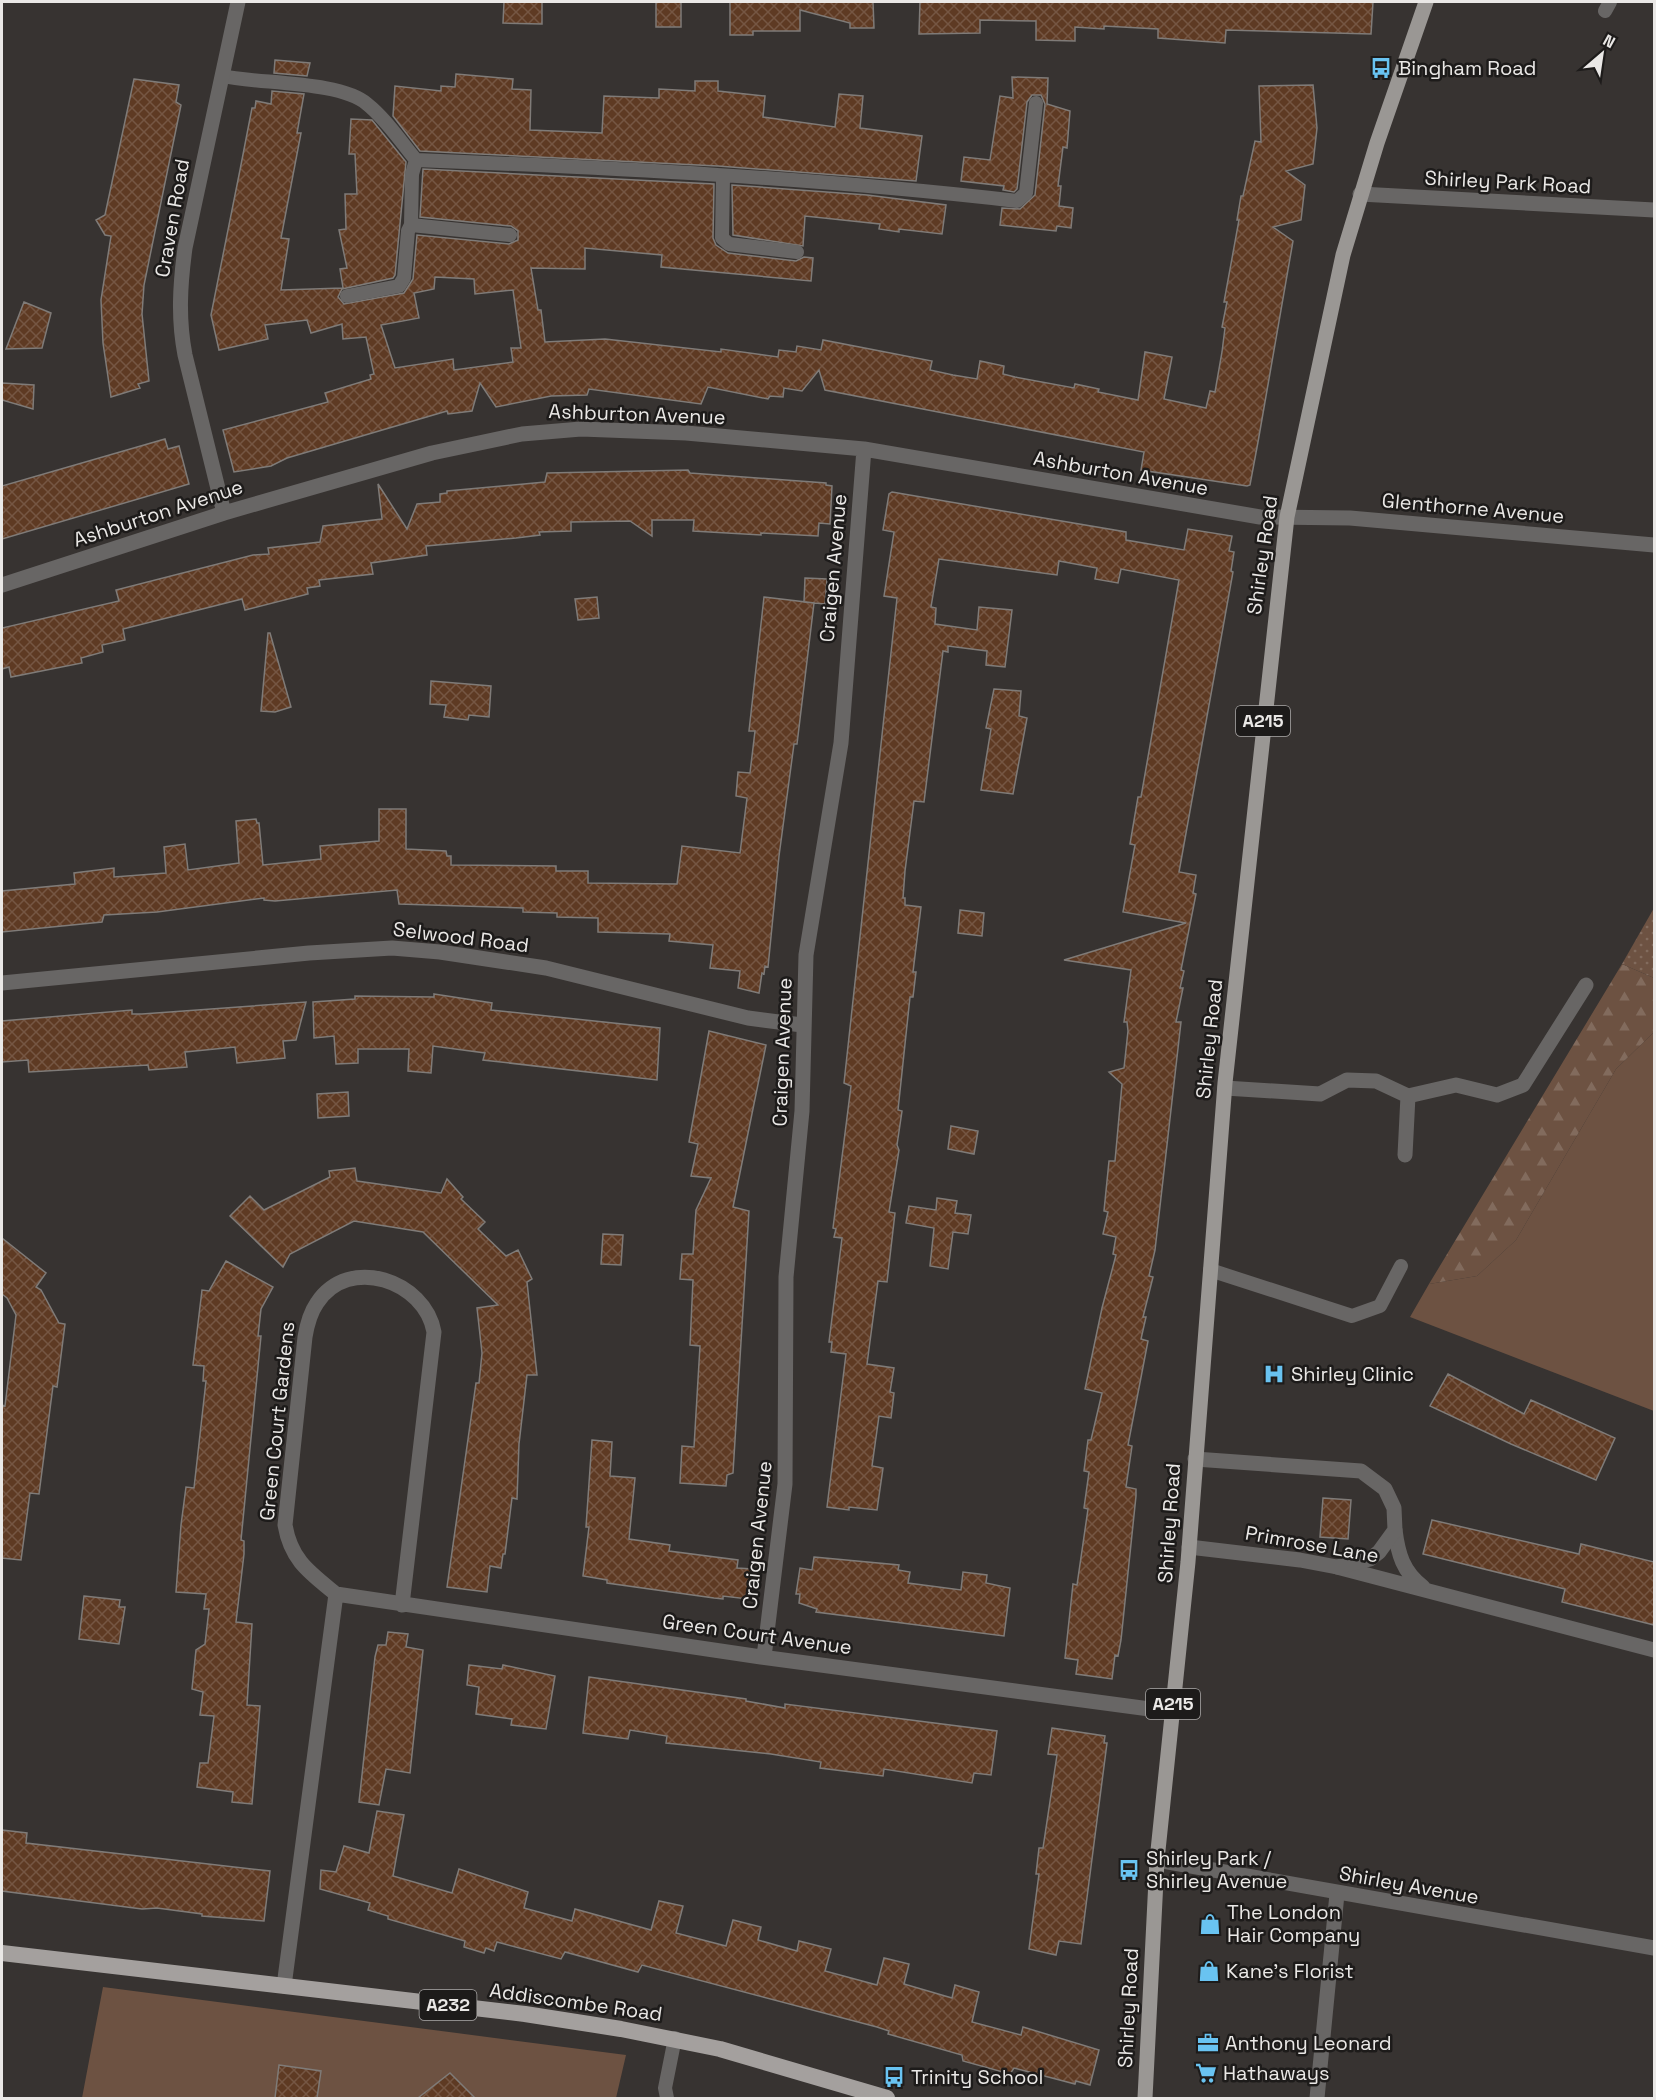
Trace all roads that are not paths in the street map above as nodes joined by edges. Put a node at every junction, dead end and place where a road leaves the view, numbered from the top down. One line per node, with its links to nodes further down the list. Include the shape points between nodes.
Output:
1 (238, 2): 3 (street, Craven Road)
2 (1426, 2): 7 (main road, Shirley Road / A215)
3 (222, 76): 5 (lane, via 349,93 368,104); 14 (street, Craven Road, via 185,248 180,306 185,356)
4 (1036, 103): 6 (lane, via 1026,193 1017,201)
5 (416, 160): 6 (lane); 9 (lane)
6 (723, 177): 11 (lane, via 724,241)
7 (1360, 194): 8 (street, Shirley Park Road); 15 (main road, Shirley Road / A215, via 1334,289)
8 (1654, 210)
9 (411, 225): 10 (lane); 12 (lane, via 404,278 399,286)
10 (510, 234)
11 (797, 252)
12 (347, 296)
13 (864, 449): 14 (street, Ashburton Avenue, via 640,430 543,431 445,450); 15 (street, Ashburton Avenue, via 1237,514); 20 (street, Craigen Avenue, via 842,736 809,926)
14 (224, 513): 17 (street, Ashburton Avenue)
15 (1287, 517): 16 (street, Glenthorne Avenue, via 1350,518); 21 (main road, Shirley Road / A215)
16 (1654, 545)
17 (2, 585)
18 (2, 983): 20 (street, Selwood Road, via 395,948 546,968 748,1018)
19 (1586, 985): 22 (street, via 1523,1085 1497,1095 1456,1085)
20 (802, 1025): 34 (street, Craigen Avenue, via 802,1111 785,1288 786,1476)
21 (1225, 1088): 22 (street, via 1320,1094 1347,1080 1376,1082); 25 (main road, Shirley Road / A215)
22 (1408, 1096): 23 (street)
23 (1405, 1155)
24 (1401, 1266): 25 (lane, via 1380,1306 1352,1316)
25 (1210, 1270): 26 (main road, Shirley Road / A215)
26 (1195, 1459): 27 (street, Primrose Lane, via 1361,1471 1378,1481 1390,1499); 28 (main road, Shirley Road / A215)
27 (1395, 1530): 29 (street, via 1370,1559); 30 (street, Primrose Lane, via 1402,1563)
28 (1189, 1547): 29 (street, Primrose Lane); 35 (main road, Shirley Road / A215)
29 (1337, 1567): 30 (street, Primrose Lane)
30 (1426, 1589): 33 (street, Primrose Lane)
31 (336, 1594): 32 (street, Green Court Avenue); 32 (street, Green Court Gardens, via 297,1559 288,1544 285,1525 304,1349 311,1313 327,1292 353,1279 376,1277 416,1297 431,1318 434,1332); 40 (street)
32 (402, 1605): 34 (street, Green Court Avenue)
33 (1654, 1650)
34 (764, 1657): 35 (street, Green Court Avenue)
35 (1172, 1712): 36 (main road, Shirley Road / A215)
36 (1157, 1860): 37 (street, Shirley Avenue); 44 (main road, Shirley Road / A215)
37 (1337, 1894): 38 (street, Shirley Avenue); 45 (street)
38 (1654, 1948)
39 (2, 1953): 40 (highway, Addiscombe Road / A232)
40 (284, 1986): 41 (highway, Addiscombe Road / A232, via 525,2014)
41 (675, 2038): 42 (lane, via 665,2088); 43 (highway, Addiscombe Road / A232)
42 (667, 2098)
43 (887, 2098)
44 (1145, 2098)
45 (1317, 2098)

